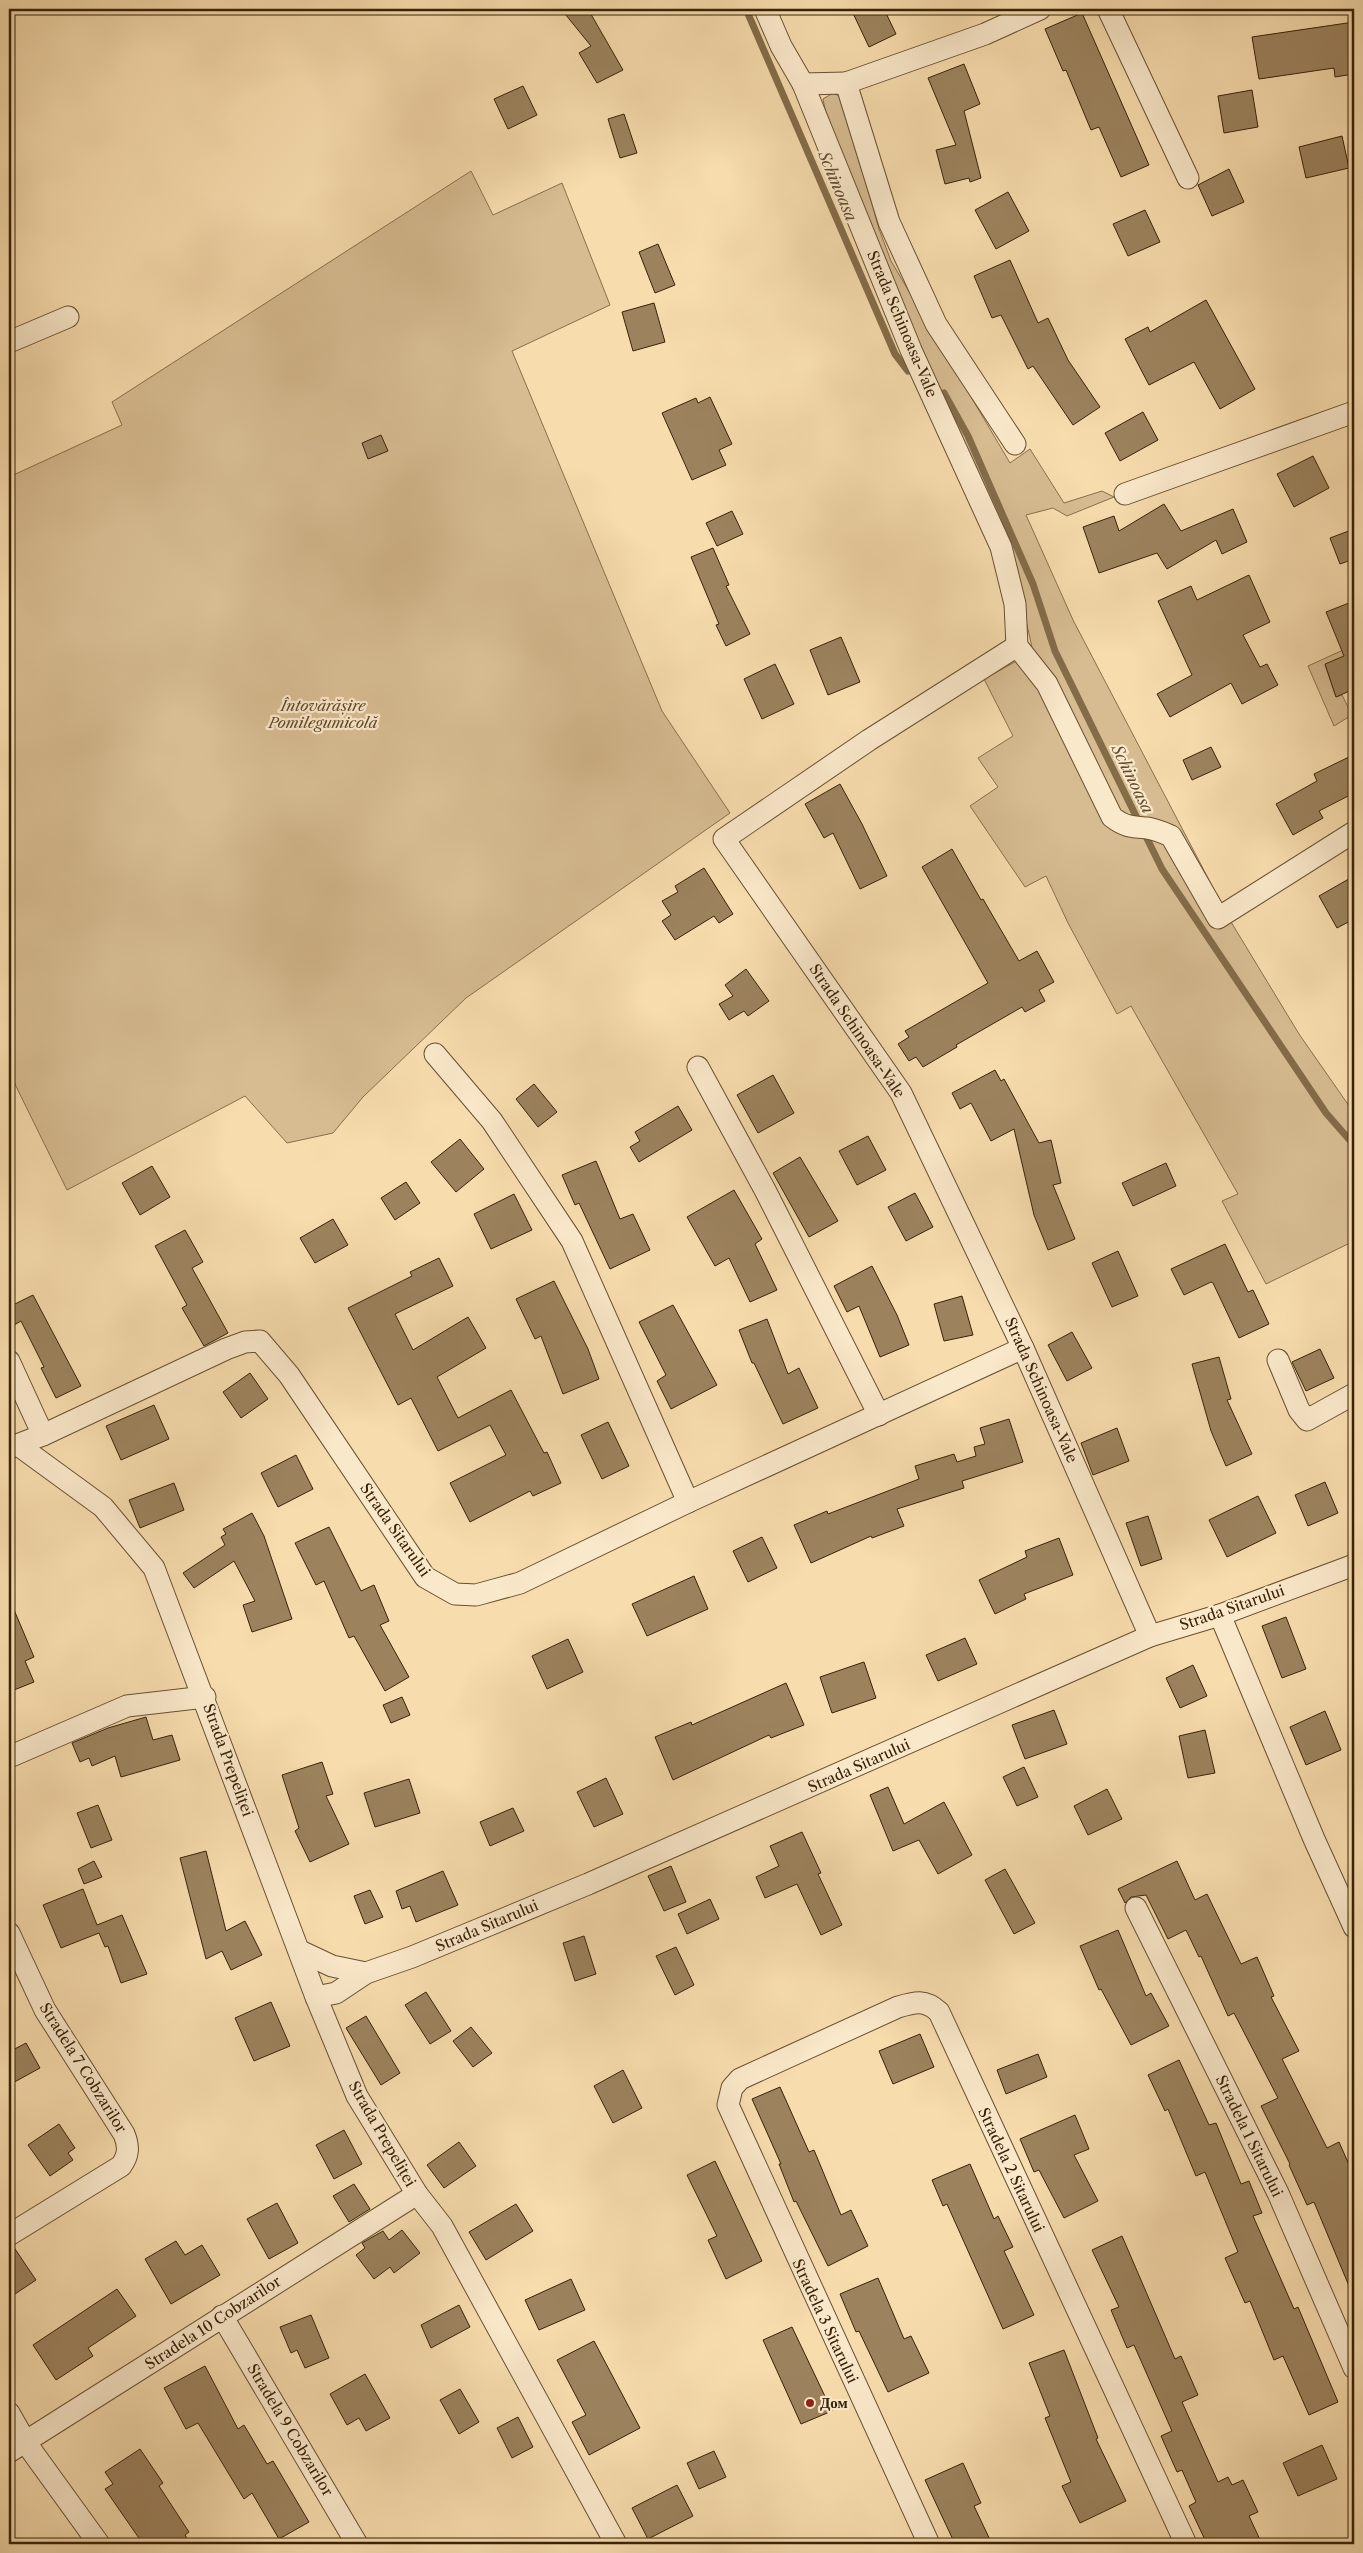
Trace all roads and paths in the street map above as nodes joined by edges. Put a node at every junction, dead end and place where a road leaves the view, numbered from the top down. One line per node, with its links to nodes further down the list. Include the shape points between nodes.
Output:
1 (765, 9): 5 (street, Strada Schinoasa-Vale)
2 (1040, 9): 4 (street, via 984,34)
3 (1108, 9): 6 (street)
4 (846, 83): 5 (street); 10 (street, via 889,222 932,315)
5 (803, 84): 12 (street, Strada Schinoasa-Vale, via 911,350 1001,547 1015,604)
6 (1188, 178)
7 (68, 317): 8 (street)
8 (9, 342)
9 (1354, 412): 11 (street)
10 (1015, 444)
11 (1125, 494)
12 (1017, 646): 13 (street, via 1047,684 1112,817 1123,825 1171,836 1218,918); 17 (street, Strada Schinoasa-Vale, via 869,740 724,839 901,1093)
13 (1354, 832)
14 (435, 1054): 24 (street, via 492,1121 572,1240)
15 (698, 1067): 21 (street, via 766,1190)
16 (260, 1341): 22 (street, Strada Prepeliței, via 244,1342 226,1349); 24 (street, Strada Sitarului, via 289,1375 425,1578 455,1594 476,1595 520,1583)
17 (1023, 1348): 21 (street, Strada Sitarului); 27 (street, Strada Schinoasa-Vale)
18 (1278, 1360): 20 (street, via 1299,1410 1307,1420)
19 (9, 1361): 22 (street)
20 (1354, 1394)
21 (879, 1415): 24 (street, Strada Sitarului)
22 (43, 1435): 23 (street, Strada Prepeliței)
23 (13, 1446): 28 (street, Strada Prepeliței, via 103,1507 154,1568)
24 (688, 1502)
25 (1354, 1565): 26 (street, Strada Sitarului)
26 (1220, 1615): 27 (street, Strada Sitarului); 31 (street)
27 (1150, 1636): 34 (street, Strada Sitarului, via 597,1880)
28 (205, 1697): 29 (street, Strada Prepeliței, via 128,1706); 33 (street, Strada Prepeliței)
29 (9, 1757)
30 (1136, 1908): 40 (street, Stradela 1 Sitarului, via 1278,2192)
31 (1354, 1928)
32 (9, 1933): 38 (street, Stradela 7 Cobzarilor, via 45,2010 124,2134 128,2153 114,2172)
33 (300, 1951): 34 (street, via 332,1966); 35 (street, Strada Prepeliței)
34 (366, 1973): 35 (street, Strada Sitarului, via 336,1993)
35 (316, 1997): 37 (street, Strada Prepeliței, via 357,2096)
36 (728, 2096): 46 (street, Stradela 3 Sitarului, via 731,2115); 47 (street, Stradela 2 Sitarului, via 740,2079 898,2007 922,2002 931,2004 939,2012)
37 (417, 2194): 39 (street, Stradela 10 Cobzarilor); 45 (street, Strada Prepeliței, via 442,2226)
38 (9, 2235)
39 (222, 2316): 42 (street, Stradela 10 Cobzarilor); 44 (street, Stradela 9 Cobzarilor)
40 (1354, 2368)
41 (9, 2413): 42 (street)
42 (17, 2448): 43 (street)
43 (99, 2544)
44 (357, 2544)
45 (616, 2544)
46 (929, 2544)
47 (1186, 2544)

